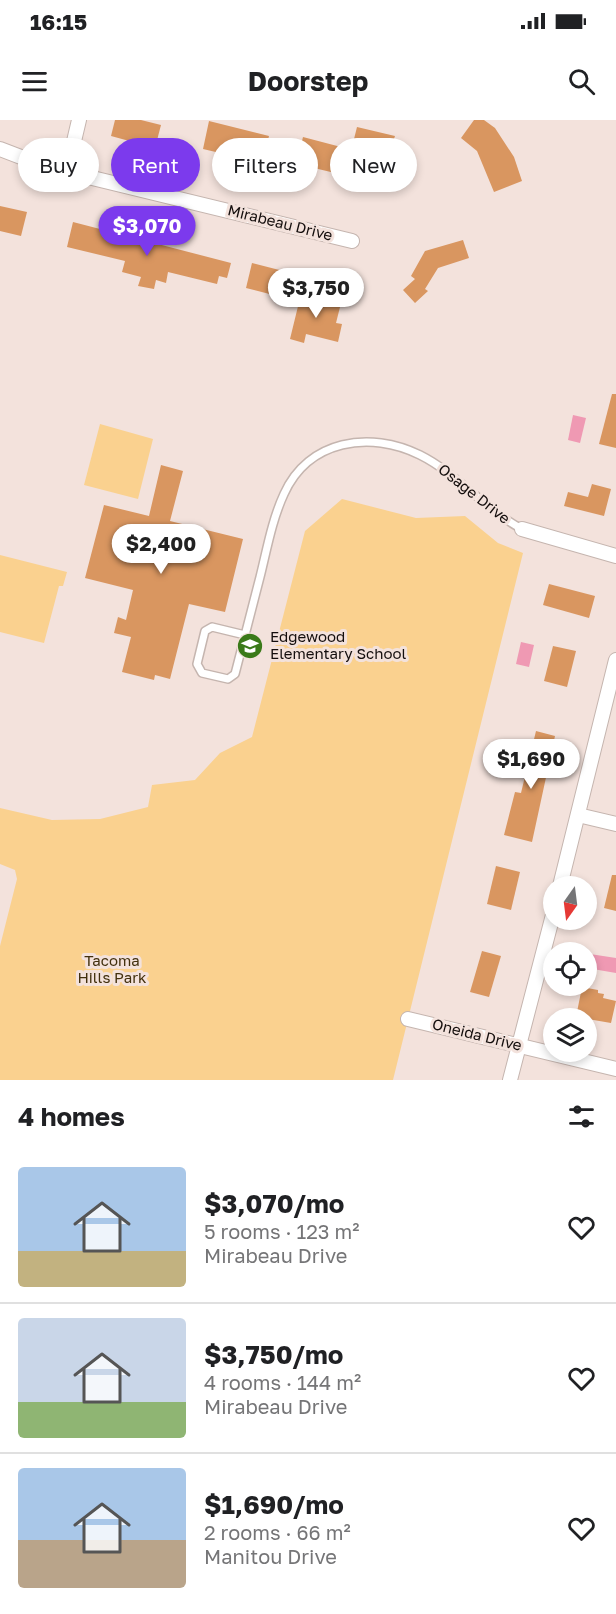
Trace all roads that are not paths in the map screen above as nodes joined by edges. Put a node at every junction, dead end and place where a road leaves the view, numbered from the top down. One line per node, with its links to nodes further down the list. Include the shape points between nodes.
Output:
1 (79, 120): 2 (street)
2 (75, 138)
3 (0, 149): 4 (street, Mirabeau Drive)
4 (18, 155)
5 (99, 179): 6 (street, Mirabeau Drive)
6 (352, 241)
7 (522, 530): 8 (street, Osage Drive); 9 (lane, Osage Drive, via 497,516 447,472 419,454 366,441 327,448 301,469 285,491)
8 (616, 556)
9 (245, 635): 9 (lane, Osage Drive, via 212,627 206,631 197,664 202,673 228,679 235,674)
10 (616, 660): 11 (street)
11 (578, 815): 12 (street); 13 (street)
12 (616, 824)
13 (563, 876)
14 (549, 930): 16 (street)
15 (408, 1018): 16 (street, Oneida Drive)
16 (519, 1045): 17 (street, Oneida Drive); 18 (street)
17 (616, 1070)
18 (510, 1080)

